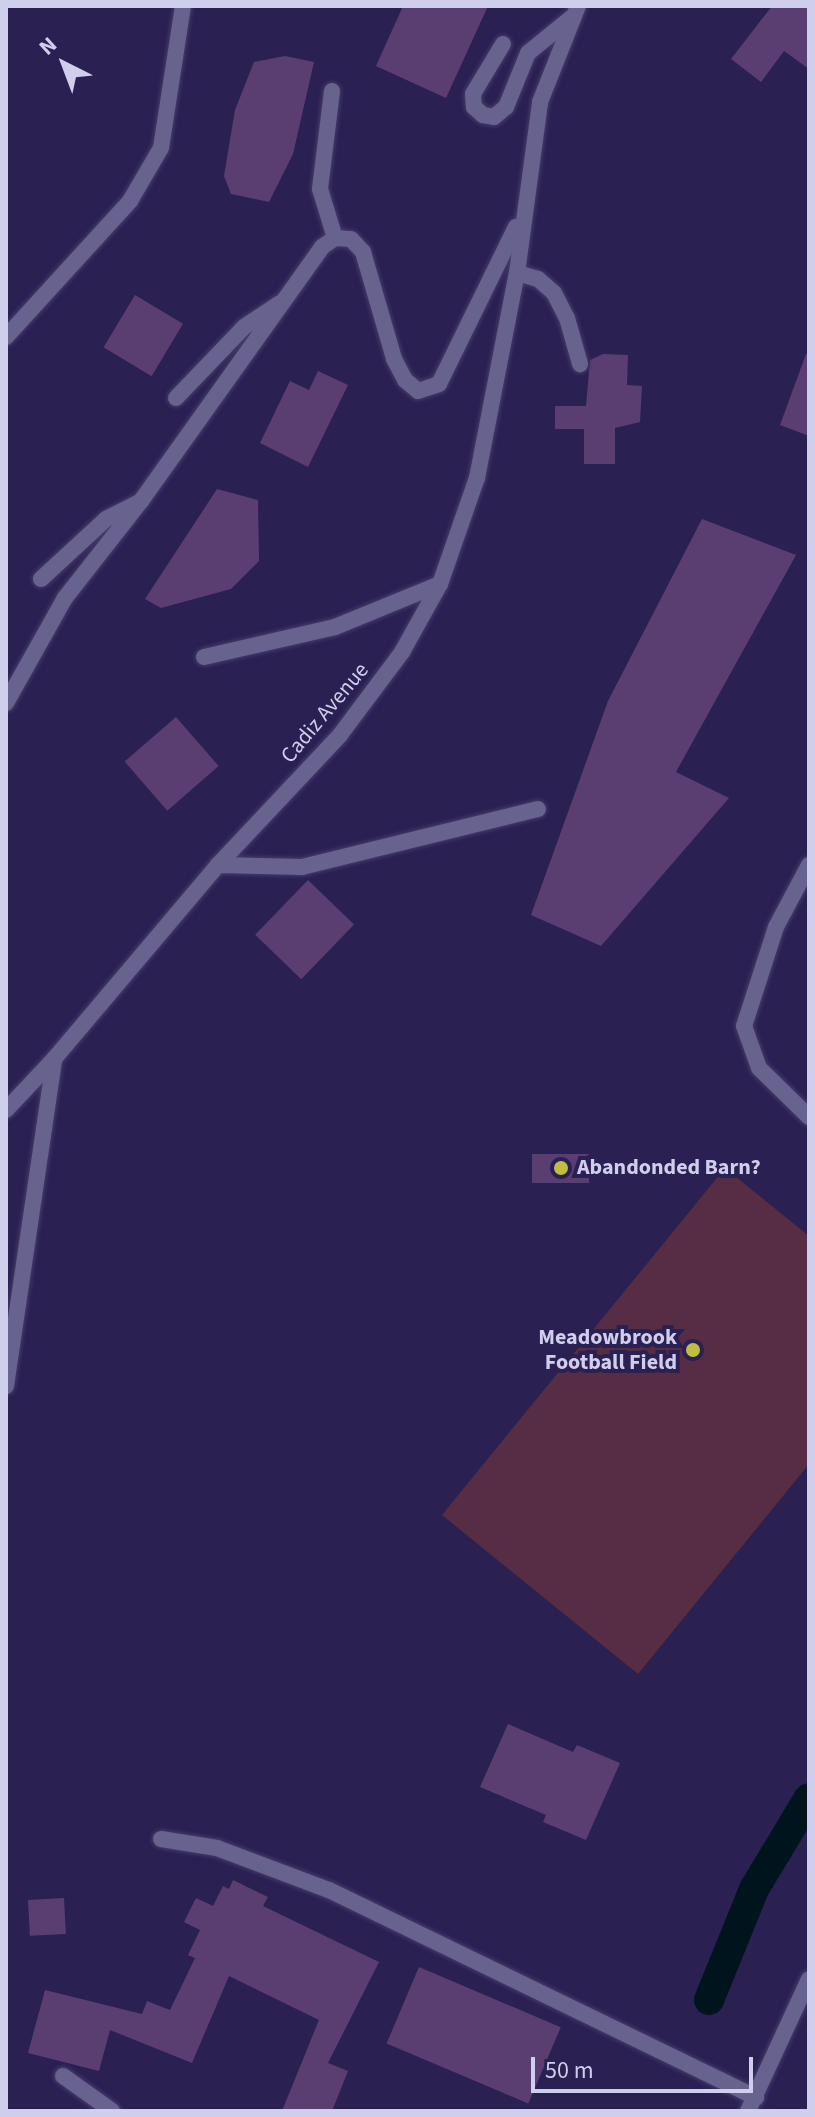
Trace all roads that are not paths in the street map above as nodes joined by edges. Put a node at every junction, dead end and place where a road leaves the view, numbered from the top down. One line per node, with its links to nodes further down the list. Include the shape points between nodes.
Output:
1 (183, 6): 9 (street, via 161,148 130,201)
2 (574, 12): 3 (street, via 528,53 506,107 494,117 483,115 474,107 473,94); 5 (street, Cadiz Avenue, via 540,102)
3 (503, 44)
4 (332, 91): 6 (street, via 320,189)
5 (522, 214): 6 (street, via 439,384 418,391 394,359 363,252 351,239); 7 (street, Cadiz Avenue)
6 (335, 238): 8 (street, via 314,256)
7 (517, 273): 10 (street, via 538,279 554,293); 14 (street, Cadiz Avenue, via 477,478)
8 (280, 303): 11 (street, via 244,327); 12 (street)
9 (6, 337)
10 (580, 364)
11 (176, 398)
12 (141, 501): 13 (street, via 106,519); 16 (street, via 65,598)
13 (41, 579)
14 (440, 584): 15 (street, via 335,627); 18 (street, Cadiz Avenue, via 402,652 340,735)
15 (204, 657)
16 (6, 703)
17 (538, 809): 18 (street, via 302,867)
18 (218, 865): 20 (street, Cadiz Avenue)
19 (809, 865): 22 (street, via 776,927 744,1026 759,1068)
20 (54, 1059): 21 (street, Cadiz Avenue); 23 (street)
21 (6, 1110)
22 (809, 1117)
23 (12, 1316): 24 (street)
24 (6, 1386)
25 (161, 1839): 28 (street, via 217,1848 329,1890)
26 (809, 1979): 28 (street)
27 (63, 2076): 29 (street)
28 (752, 2104)
29 (112, 2111)

